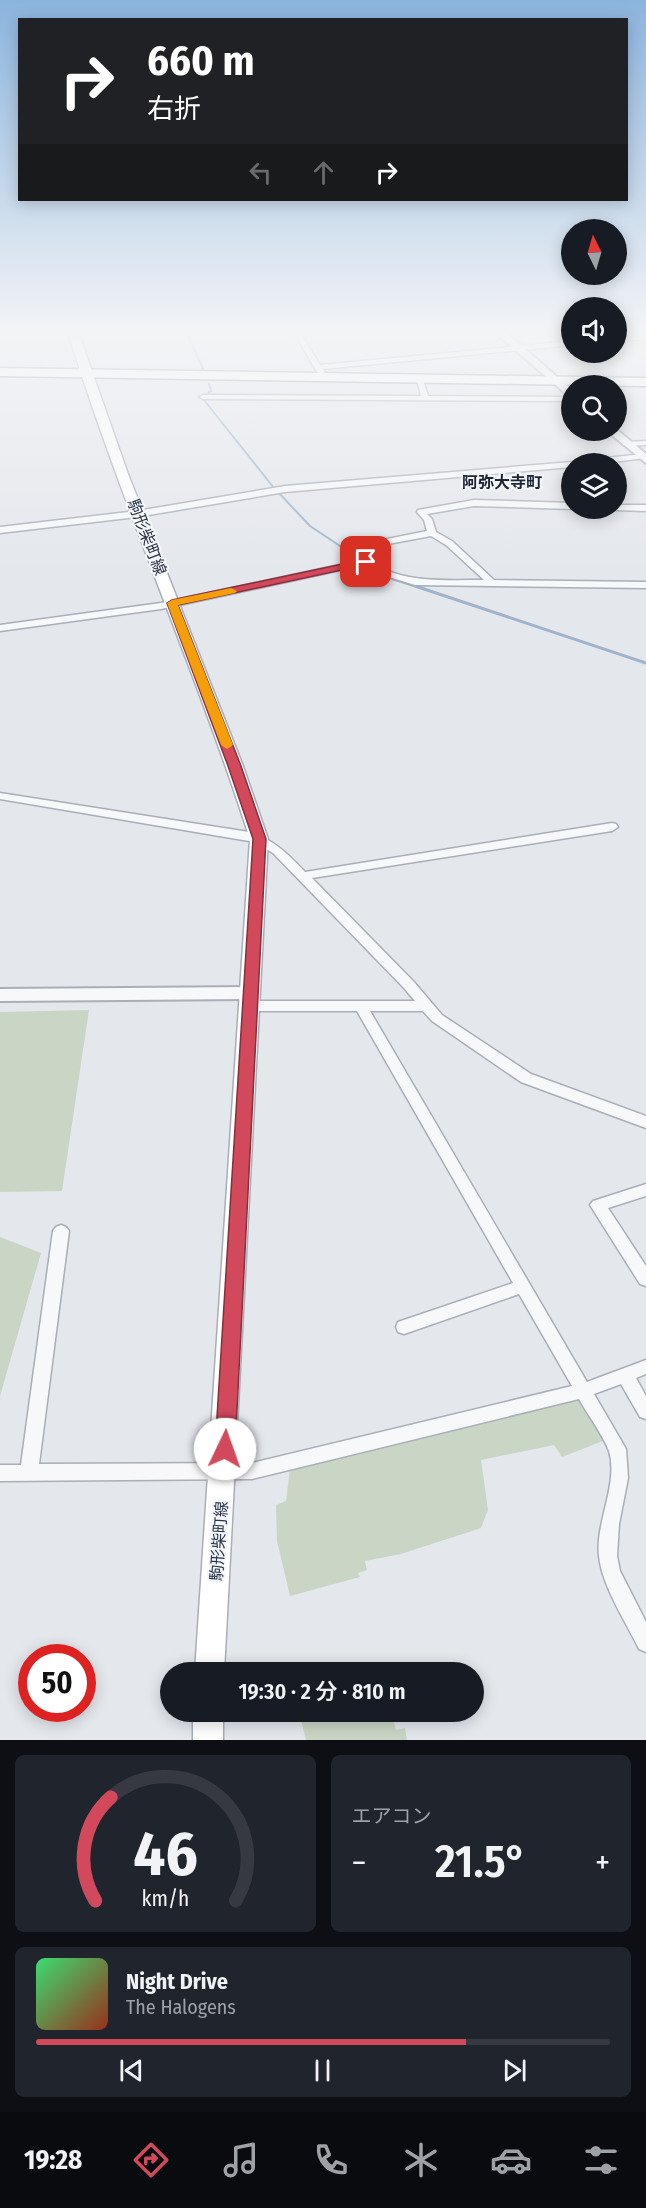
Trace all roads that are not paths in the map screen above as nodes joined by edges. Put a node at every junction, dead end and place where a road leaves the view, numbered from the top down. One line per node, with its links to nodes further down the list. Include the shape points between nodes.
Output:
1 (101, 410): 11 (main road, 駒形柴町線)
2 (623, 441): 4 (street)
3 (646, 443): 4 (street)
4 (626, 444): 5 (street)
5 (644, 458): 6 (street)
6 (627, 459)
7 (561, 465): 11 (street, via 285,489)
8 (561, 506): 13 (street, via 474,503 421,512)
9 (627, 507): 10 (street)
10 (646, 508)
11 (137, 513): 12 (street); 17 (main road, 駒形柴町線)
12 (0, 530)
13 (432, 533): 14 (street, via 351,549); 15 (street, via 449,543)
14 (366, 562): 15 (street, via 415,582); 17 (street)
15 (491, 582): 16 (street)
16 (646, 585)
17 (172, 603): 18 (street); 21 (main road, 駒形柴町線)
18 (0, 628)
19 (0, 796): 21 (street)
20 (612, 827): 22 (street)
21 (259, 839): 22 (street, via 277,850); 24 (main road, 駒形柴町線)
22 (302, 876): 27 (street, via 409,985)
23 (0, 995): 24 (street)
24 (249, 999): 25 (street); 26 (street); 38 (main road, 駒形柴町線)
25 (0, 1001)
26 (361, 1006): 27 (street); 32 (street)
27 (424, 1006): 28 (street, via 526,1078)
28 (646, 1122)
29 (646, 1190): 31 (street, via 598,1204)
30 (61, 1231): 40 (street)
31 (646, 1280)
32 (524, 1286): 33 (street); 36 (street)
33 (405, 1327)
34 (646, 1367): 35 (street)
35 (625, 1376): 36 (street); 37 (street)
36 (585, 1390): 38 (street, via 259,1470); 41 (street, via 619,1457 620,1471 607,1529 607,1562)
37 (646, 1411)
38 (224, 1472): 40 (street); 42 (main road, 駒形柴町線)
39 (0, 1473): 40 (street)
40 (28, 1473)
41 (646, 1642)
42 (211, 1662)
43 (208, 1722): 44 (main road)
44 (208, 1740)

